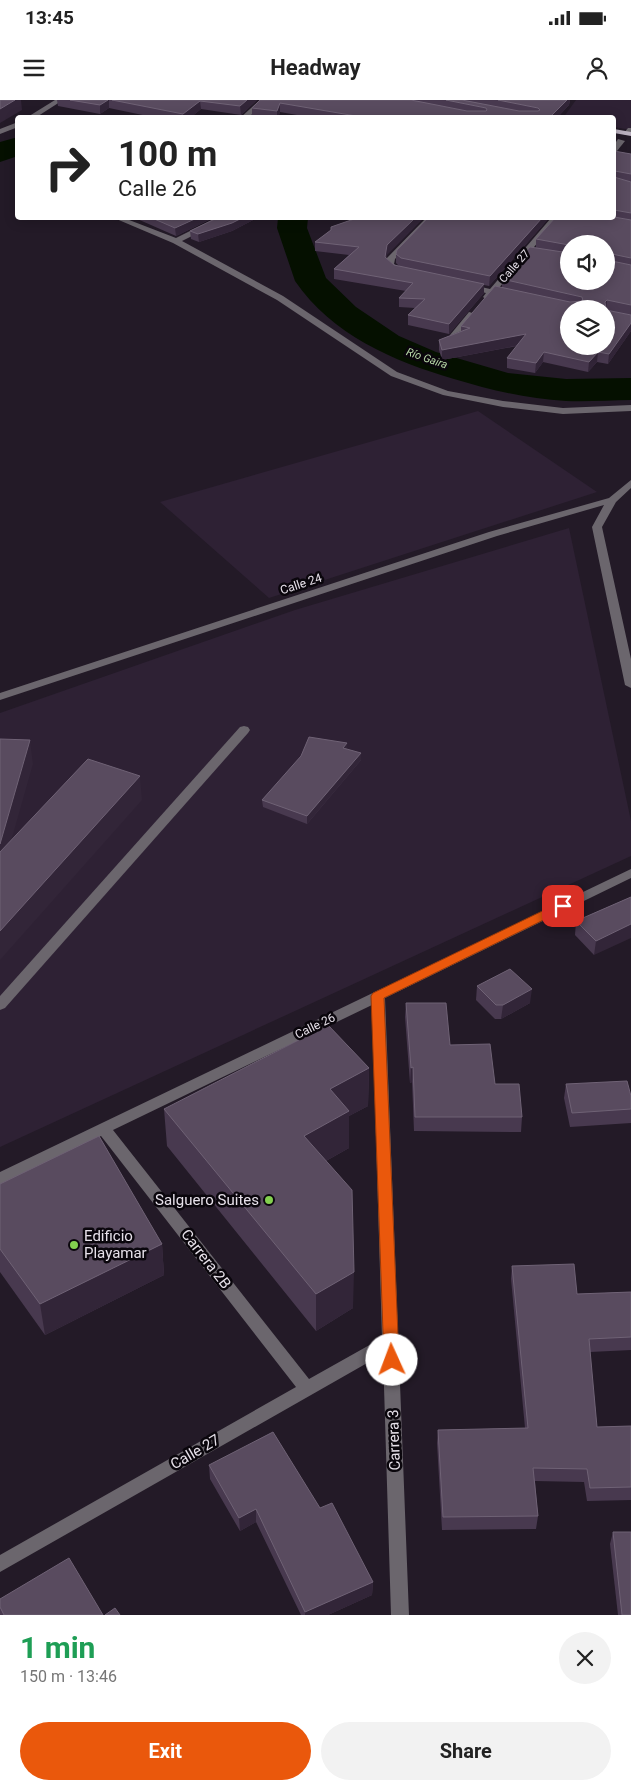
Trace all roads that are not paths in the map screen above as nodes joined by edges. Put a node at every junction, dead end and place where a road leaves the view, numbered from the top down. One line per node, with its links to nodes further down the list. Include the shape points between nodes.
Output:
1 (60, 100): 3 (street)
2 (264, 100): 4 (street)
3 (34, 115)
4 (246, 115)
5 (15, 125): 7 (street)
6 (616, 131): 8 (main road)
7 (0, 132)
8 (630, 132)
9 (617, 140): 10 (main road)
10 (631, 143)
11 (123, 220): 15 (street)
12 (216, 220): 15 (street)
13 (428, 220): 16 (street, via 390,258 390,265 396,271)
14 (554, 220): 18 (street, Calle 27, via 531,252)
15 (176, 241): 21 (street, via 280,298 394,374 446,394 563,411)
16 (416, 275)
17 (463, 285): 18 (street)
18 (492, 292): 19 (street); 20 (street, Calle 27)
19 (520, 297)
20 (452, 337)
21 (631, 408)
22 (631, 483): 23 (street)
23 (612, 500): 24 (street, via 597,527); 25 (street, Calle 24, via 492,534)
24 (631, 685)
25 (0, 697)
26 (244, 730): 29 (street)
27 (631, 873): 28 (street, Calle 26)
28 (378, 996): 30 (street, Calle 26); 32 (street, Carrera 3)
29 (0, 1005)
30 (104, 1129): 31 (street, Calle 26); 33 (street, Carrera 2B)
31 (0, 1179)
32 (391, 1341): 33 (street, Calle 27); 35 (street, Carrera 3)
33 (307, 1389): 34 (street, Calle 27)
34 (0, 1564)
35 (400, 1615)

